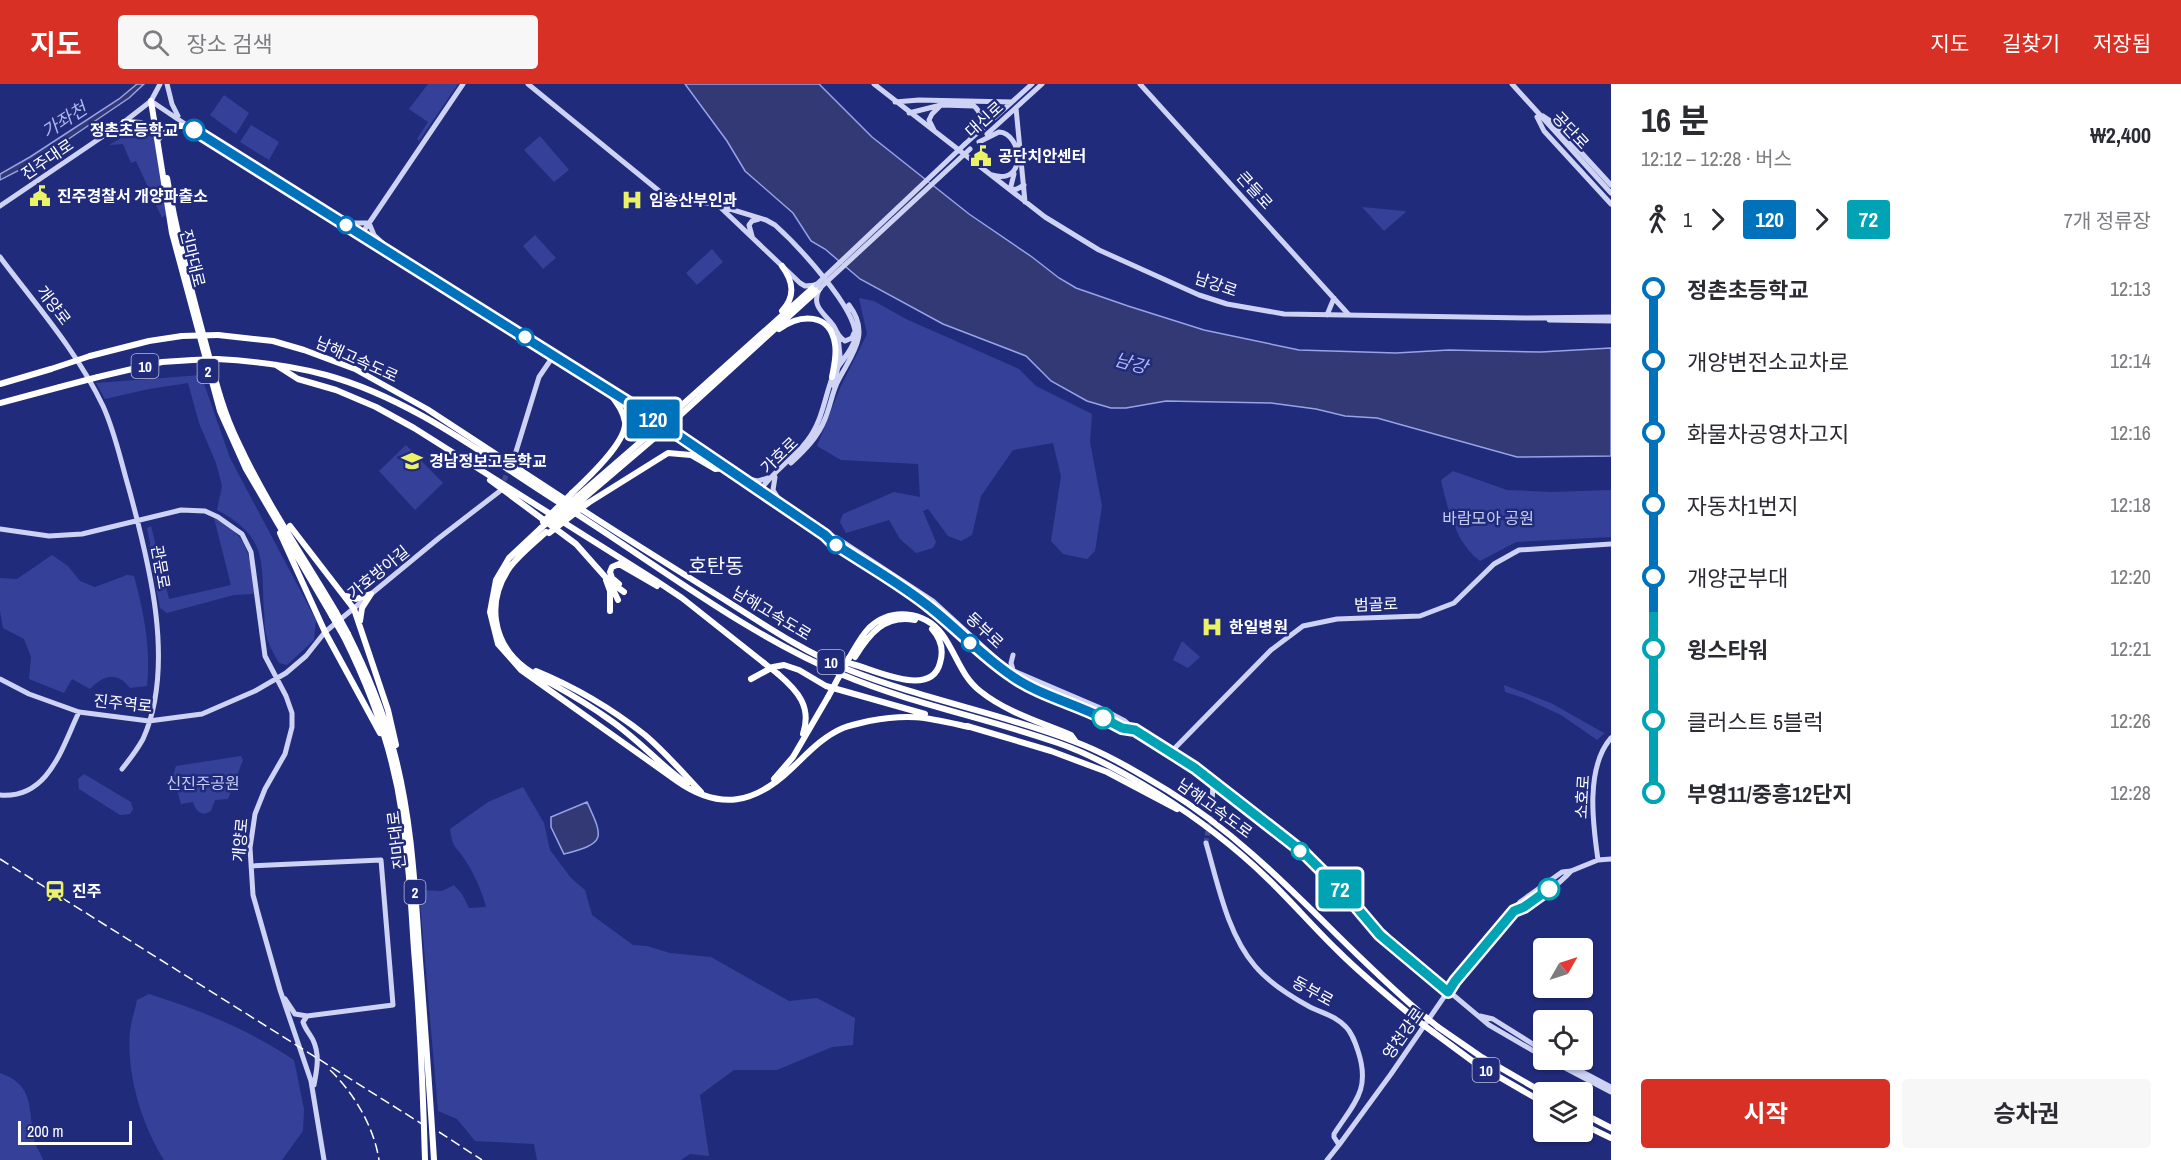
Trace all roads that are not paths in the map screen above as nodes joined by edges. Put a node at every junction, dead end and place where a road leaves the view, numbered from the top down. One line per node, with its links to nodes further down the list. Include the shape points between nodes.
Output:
1 (160, 84): 11 (street, 진주대로)
2 (167, 84): 19 (street, via 175,113)
3 (463, 84): 36 (street)
4 (528, 84): 32 (street, 가호로, via 664,195)
5 (874, 84): 12 (street, 남강로)
6 (1032, 84): 13 (street, 대신로)
7 (1042, 84): 15 (street, 대신로)
8 (1140, 84): 44 (street, 큰들로)
9 (1512, 84): 16 (street, 공단로)
10 (919, 100): 12 (street); 13 (street); 17 (street)
11 (152, 101): 18 (street, 진주대로); 19 (street, 동부로); 21 (highway, 진마대로 / 2)
12 (895, 102): 17 (street, 남강로)
13 (1012, 102): 22 (street, 대신로)
14 (941, 105): 17 (street); 20 (street, via 929,120); 22 (street, via 970,104 978,109 980,123)
15 (1016, 108): 23 (street, 대신로); 27 (street)
16 (1534, 110): 26 (street, via 1555,124); 29 (street, 공단로); 31 (street, via 1544,132)
17 (909, 113): 20 (street, 남강로)
18 (124, 122): 21 (highway, via 141,123); 33 (street, 진주대로)
19 (188, 126): 21 (highway, via 169,126); 34 (street, 동부로)
20 (936, 134): 25 (street, 남강로)
21 (158, 135): 71 (highway, 진마대로 / 2, via 177,232 216,383 237,442); 74 (highway, 진마대로 / 2, via 172,233 214,393 233,444)
22 (971, 138): 42 (street, 대신로, bridge)
23 (979, 142): 24 (street, via 994,133 1009,135 1015,142); 42 (street, 대신로, bridge)
24 (1014, 172): 25 (street, via 1002,178); 27 (street, via 1015,182); 28 (street)
25 (990, 174): 28 (street, 남강로)
26 (1611, 185)
27 (1022, 186): 28 (street); 30 (street)
28 (1010, 190): 30 (street, 남강로)
29 (1611, 193)
30 (1025, 202): 45 (street, 남강로, via 1099,250 1199,295 1263,311)
31 (1611, 204)
32 (717, 205): 35 (street, 가호로); 38 (street)
33 (0, 206)
34 (326, 213): 36 (street, via 353,223); 37 (street, 동부로)
35 (763, 219): 38 (street, via 752,221 749,230); 43 (street, 가호로, via 782,232)
36 (369, 223): 37 (street); 39 (street, via 374,235)
37 (361, 235): 39 (street, 동부로)
38 (761, 246): 41 (street)
39 (395, 256): 54 (street, 동부로)
40 (0, 257): 57 (street, 개양로)
41 (782, 266): 42 (street, via 805,286); 52 (highway, via 791,281 790,298)
42 (818, 286): 51 (street, via 819,309); 52 (highway); 53 (highway)
43 (833, 289): 50 (street, 가호로); 61 (street, 가호로, via 853,311 859,330 856,348)
44 (1334, 298): 45 (street); 46 (street, 큰들로)
45 (1326, 315): 46 (street, 남강로)
46 (1349, 315): 48 (street, 남강로)
47 (1611, 316): 48 (street, 남강로)
48 (1526, 318): 49 (street)
49 (1611, 321)
50 (854, 323): 51 (street, via 852,338 845,340); 56 (street, 가호로, via 854,343)
51 (838, 335): 56 (street, via 841,348)
52 (756, 337): 63 (highway)
53 (762, 342): 58 (highway, via 792,322 815,319 834,337); 63 (highway)
54 (554, 355): 60 (street, 동부로); 64 (street, via 539,377)
55 (274, 364): 62 (highway, 남해고속도로 / 10, bridge, via 217,359 162,362); 65 (highway, via 298,379 376,407); 116 (highway, 남해고속도로 / 10, via 348,382 432,422 692,590 814,661 870,685 1061,744 1107,764)
56 (837, 368): 58 (street, 가호로); 61 (street)
57 (83, 371): 75 (street, 관문로, via 109,422)
58 (832, 377): 68 (street, 가호로, via 820,421)
59 (0, 384): 94 (highway, 남해고속도로 / 10, bridge, via 90,356 182,336 218,335 304,350 374,379 427,409 785,638)
60 (607, 389): 66 (street, 동부로); 72 (highway, via 623,414 624,433)
61 (831, 402): 68 (street, 가호로, via 813,441)
62 (0, 403)
63 (674, 417): 72 (highway, bridge)
64 (514, 458)
65 (466, 462): 81 (highway, via 576,544); 83 (highway)
66 (726, 468): 67 (street, 동부로); 72 (highway, via 715,469 691,455 668,453)
67 (739, 477): 68 (street, via 758,481); 70 (street, 동부로)
68 (774, 477): 70 (street, 가호로); 73 (street, via 775,496)
69 (500, 491): 85 (street, 가호방아길)
70 (760, 491): 73 (street, 동부로)
71 (265, 493): 84 (highway); 89 (highway, 진마대로 / 2)
72 (580, 498): 77 (highway, bridge); 77 (highway, bridge)
73 (785, 509): 78 (street, 동부로)
74 (273, 515): 89 (highway, 진마대로 / 2); 91 (highway)
75 (138, 522): 76 (street, 개양로, via 82,534 49,536); 97 (street, 개양로, via 181,510 205,511 242,534 251,552 265,656); 102 (street, 관문로, via 158,645)
76 (0, 529)
77 (543, 530): 79 (highway)
78 (825, 535): 96 (street, 동부로, via 837,538 933,601); 104 (street, 동부로, via 932,608 1011,676 1122,728)
79 (528, 544): 108 (highway, via 505,576 496,597 495,613 505,648 525,668 609,719 701,792 721,797 743,795 764,787); 112 (highway, via 504,564 496,580 490,612 498,644 514,664 701,796 738,800)
80 (1611, 544): 107 (street, 범골로, via 1519,550 1494,564 1454,603 1420,616 1337,619 1302,626 1271,650)
81 (603, 574): 82 (highway); 87 (highway)
82 (610, 582): 83 (highway, via 625,591 610,576 610,570 619,564); 86 (highway)
83 (671, 591): 108 (highway, bridge, via 796,690 806,712 804,732)
84 (344, 593): 85 (highway, via 352,599); 88 (highway)
85 (371, 594): 88 (street, 가호방아길); 90 (highway, via 362,608)
86 (618, 600)
87 (611, 607)
88 (354, 609): 90 (highway); 91 (street, 가호방아길)
89 (334, 614): 92 (highway, 2, bridge)
90 (360, 622): 110 (highway, via 388,710)
91 (325, 632): 97 (street, 가호방아길, via 301,660); 113 (highway, via 379,730)
92 (346, 635): 110 (highway, 진마대로 / 2, via 371,682); 113 (highway, 진마대로 / 2, via 377,712)
93 (1013, 655): 96 (street)
94 (821, 657): 95 (highway, via 914,681 937,670 941,645 926,625 900,618 876,629); 106 (highway, 남해고속도로 / 10, via 906,690)
95 (851, 659): 100 (highway, bridge); 106 (highway, via 866,631 880,619 898,614 921,618 942,634 979,691 1004,707 1071,735)
96 (1014, 671): 104 (street, 동부로, via 1098,707)
97 (278, 678): 102 (street, 진주역로, via 202,714); 120 (street, 개양로, via 292,713 292,728 285,754 255,814)
98 (0, 679): 101 (street, 진주역로)
99 (751, 680): 103 (highway, via 784,665 826,686)
100 (830, 697): 108 (highway); 112 (highway, via 791,766)
101 (79, 712): 102 (street, 진주역로); 114 (street, via 45,779 24,792)
102 (149, 721): 109 (street, 관문로, via 138,748)
103 (969, 727): 112 (highway, via 907,716 850,725 820,742); 116 (highway, via 1107,772 1171,807)
104 (1135, 730): 107 (street, 동부로)
105 (1611, 738): 119 (street, 소호로, via 1602,753 1593,790)
106 (1077, 742): 127 (highway, 남해고속도로 / 10, bridge, via 1167,790 1238,840)
107 (1171, 752): 111 (street, 동부로)
108 (787, 765)
109 (122, 769)
110 (398, 770): 144 (highway, 진마대로 / 2, via 412,857)
111 (1213, 781): 115 (street); 122 (street, 동부로, via 1304,853 1401,954)
112 (774, 783)
113 (398, 790): 143 (highway, 진마대로 / 2, via 422,1046)
114 (0, 795)
115 (1212, 806)
116 (1186, 811): 127 (highway, 남해고속도로 / 10, bridge, via 1240,853 1338,952 1418,1021)
117 (1206, 843): 141 (street, 동부로, via 1230,922 1250,960 1278,987 1338,1020 1353,1038 1364,1078 1358,1096 1334,1134)
118 (1610, 859): 119 (street, 영천강로)
119 (1598, 860): 122 (street, 영천강로, via 1571,871 1514,911)
120 (251, 866): 121 (street, 개양로, via 253,895); 124 (street, via 381,860 393,1005)
121 (280, 990): 123 (street); 134 (street, 개양로)
122 (1448, 992): 125 (street, 동부로); 141 (street, 영천강로)
123 (295, 1014): 124 (street); 126 (street)
124 (307, 1016): 126 (street)
125 (1480, 1016): 128 (street, via 1493,1019); 129 (street)
126 (304, 1027): 134 (street, via 317,1056)
127 (1435, 1030): 132 (highway, 남해고속도로 / 10); 136 (highway, 남해고속도로 / 10, via 1475,1063)
128 (1533, 1044)
129 (1533, 1051)
130 (1569, 1070): 135 (street)
131 (1579, 1070): 133 (street)
132 (1533, 1087)
133 (1611, 1087)
134 (313, 1089): 142 (street, 개양로)
135 (1611, 1092)
136 (1533, 1097)
137 (1593, 1118): 138 (highway)
138 (1608, 1126)
139 (1593, 1129): 140 (highway)
140 (1611, 1138)
141 (1339, 1144): 145 (street, 동부로)
142 (324, 1160)
143 (425, 1160)
144 (434, 1160)
145 (1327, 1160)

